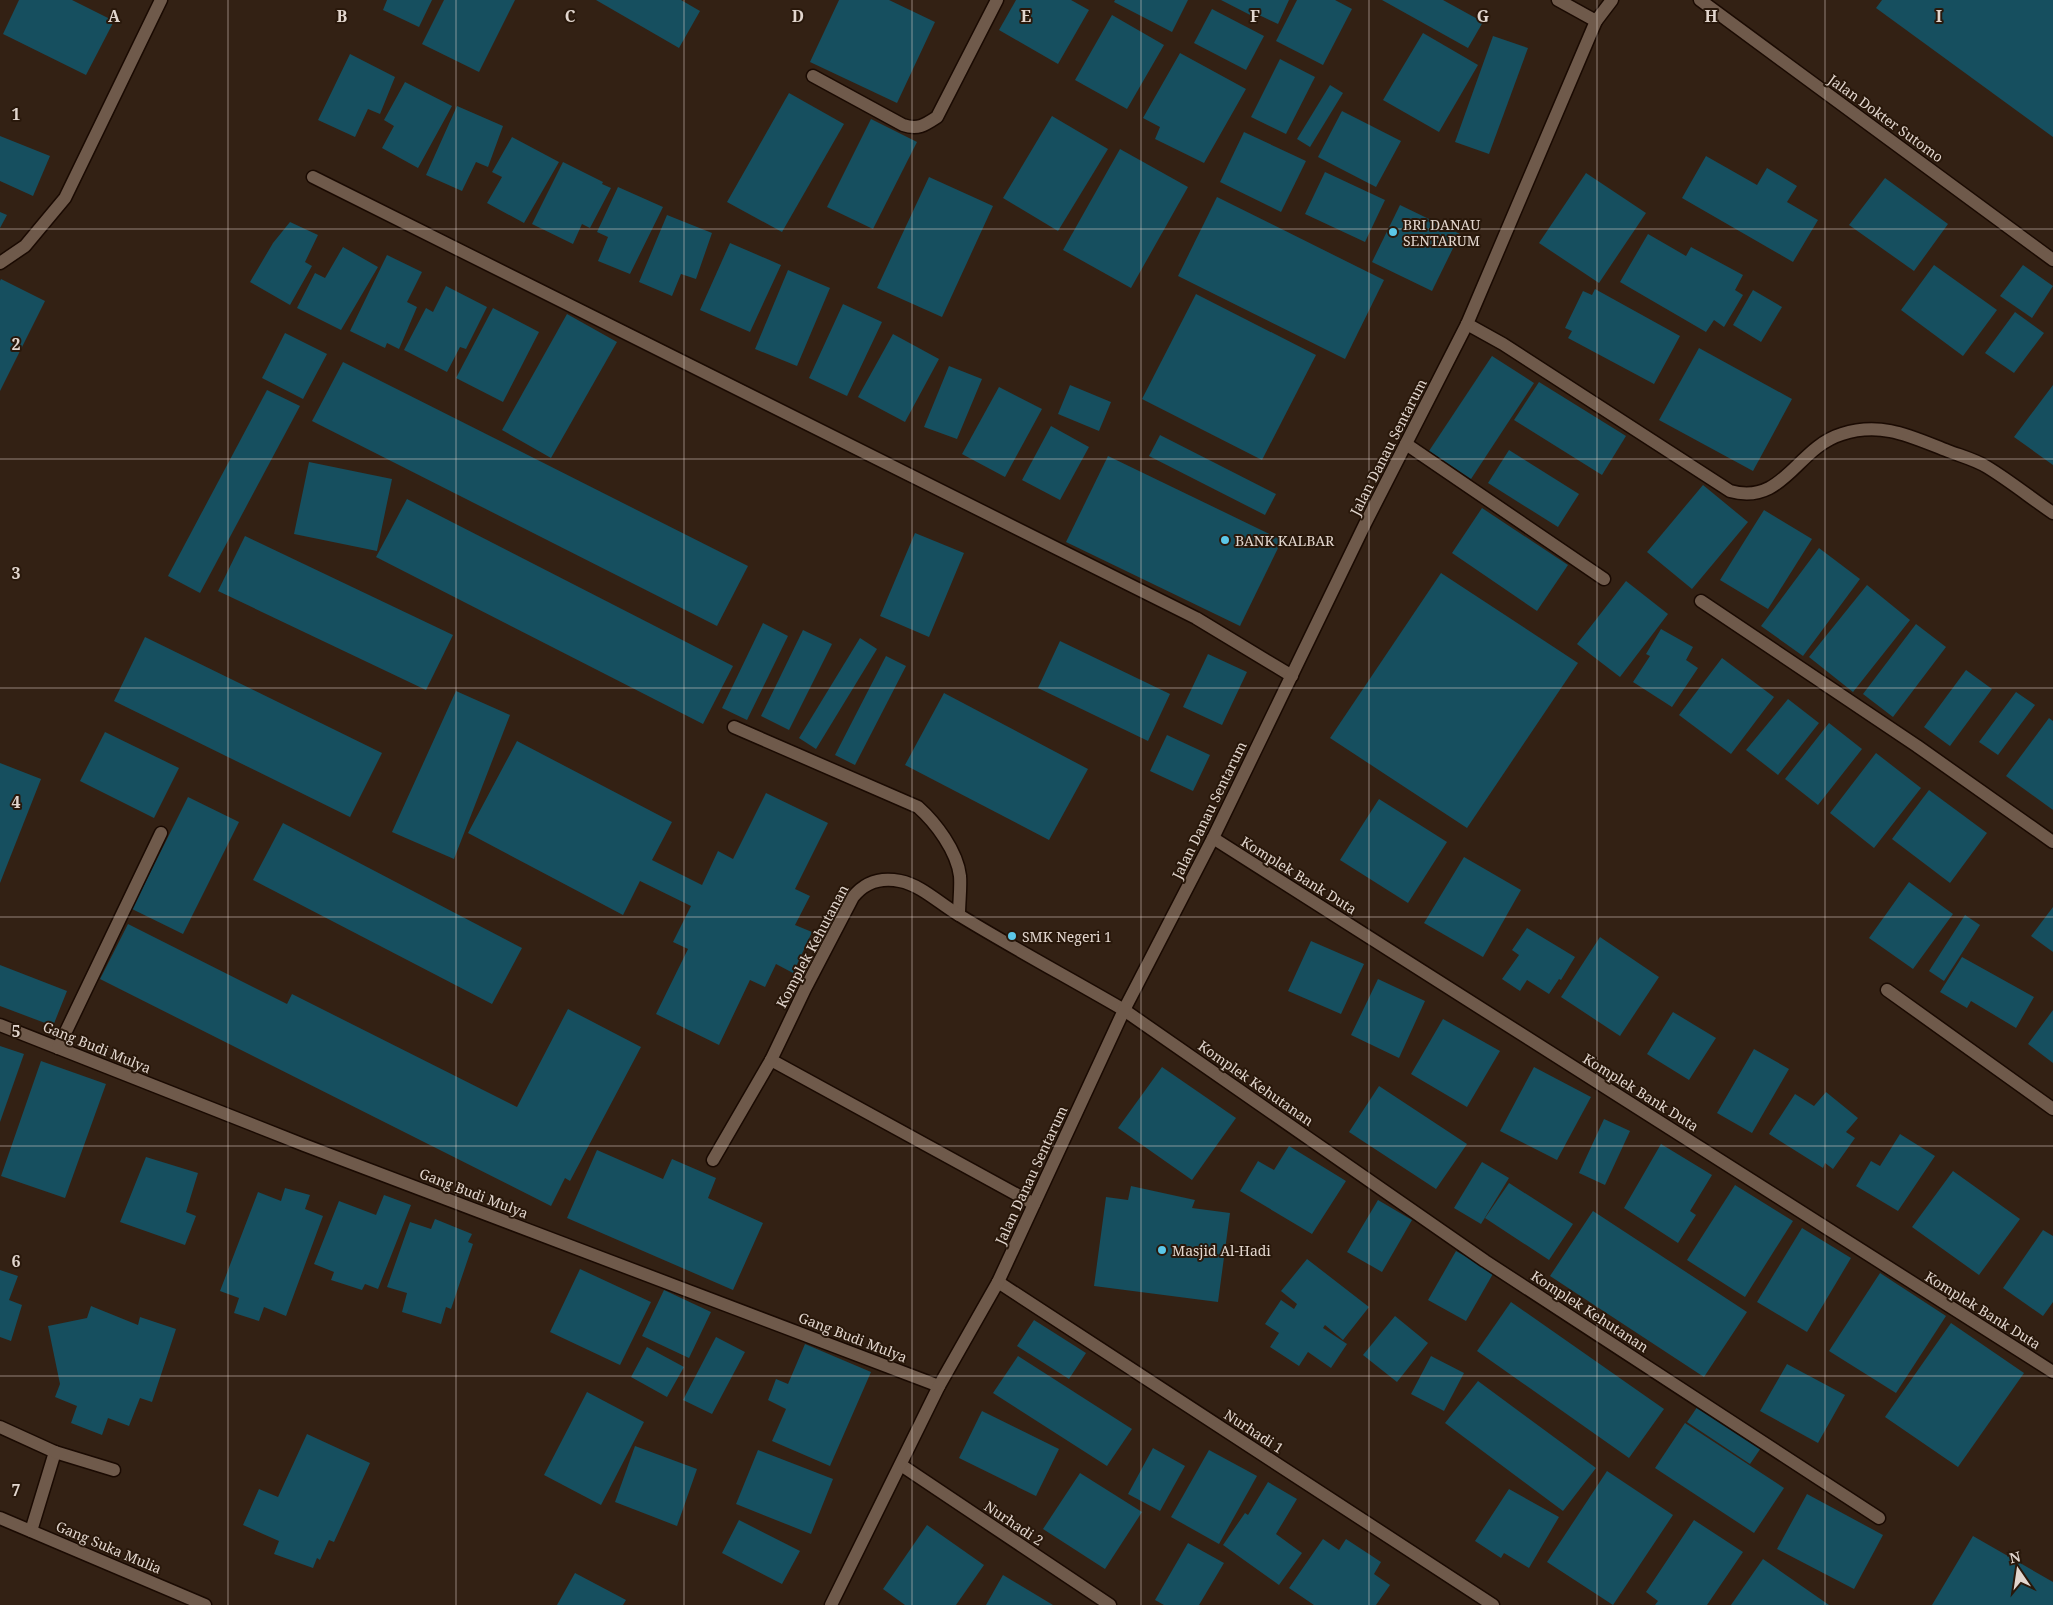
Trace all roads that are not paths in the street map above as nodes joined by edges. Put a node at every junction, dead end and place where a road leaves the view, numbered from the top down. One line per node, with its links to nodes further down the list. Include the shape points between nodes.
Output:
1 (161, 0): 10 (street, via 66,198 25,246)
2 (997, 0): 7 (street, via 937,117 924,126 914,129 903,125)
3 (1558, 0): 6 (street)
4 (1612, 0): 6 (street, Jalan Danau Sentarum)
5 (1700, 0): 9 (street, Jalan Dokter Sutomo)
6 (1596, 21): 11 (street, Jalan Danau Sentarum)
7 (813, 76)
8 (313, 177): 16 (street, via 1196,618)
9 (2053, 260)
10 (0, 262)
11 (1467, 324): 12 (street, Jalan Danau Sentarum); 13 (street, via 1730,491 1746,496 1764,492 1780,482 1821,443 1842,434 1873,429 1899,432 1986,466)
12 (1406, 444): 14 (street); 16 (street, Jalan Danau Sentarum)
13 (2053, 513)
14 (1604, 578)
15 (1701, 601): 20 (street)
16 (1292, 676): 19 (street, Jalan Danau Sentarum)
17 (734, 727): 21 (street, via 918,807 931,819 960,874)
18 (161, 833): 25 (street)
19 (1213, 838): 23 (street, Jalan Danau Sentarum); 31 (street, Komplek Bank Duta)
20 (2053, 842)
21 (959, 915): 23 (street, Komplek Kehutanan); 26 (street, Komplek Kehutanan, via 900,881 878,879 861,886)
22 (1887, 990): 27 (street)
23 (1124, 1010): 29 (street, Jalan Danau Sentarum); 38 (street, Komplek Kehutanan, via 1485,1261)
24 (0, 1025): 25 (street, Gang Budi Mulya)
25 (58, 1048): 32 (street, Gang Budi Mulya)
26 (771, 1060): 28 (street, Komplek Kehutanan); 29 (street)
27 (2053, 1109)
28 (713, 1160)
29 (1034, 1204): 30 (street, Jalan Danau Sentarum)
30 (998, 1282): 32 (street, Jalan Danau Sentarum); 43 (street, Nurhadi 1)
31 (2053, 1372)
32 (939, 1386): 35 (street, Jalan Danau Sentarum)
33 (0, 1427): 34 (street)
34 (55, 1452): 36 (street); 39 (street)
35 (901, 1465): 41 (street, Jalan Danau Sentarum); 42 (street, Nurhadi 2)
36 (114, 1470)
37 (0, 1518): 39 (street, Gang Suka Mulia)
38 (1879, 1518)
39 (32, 1531): 40 (street, Gang Suka Mulia)
40 (206, 1605)
41 (831, 1605)
42 (1110, 1605)
43 (1493, 1605)

